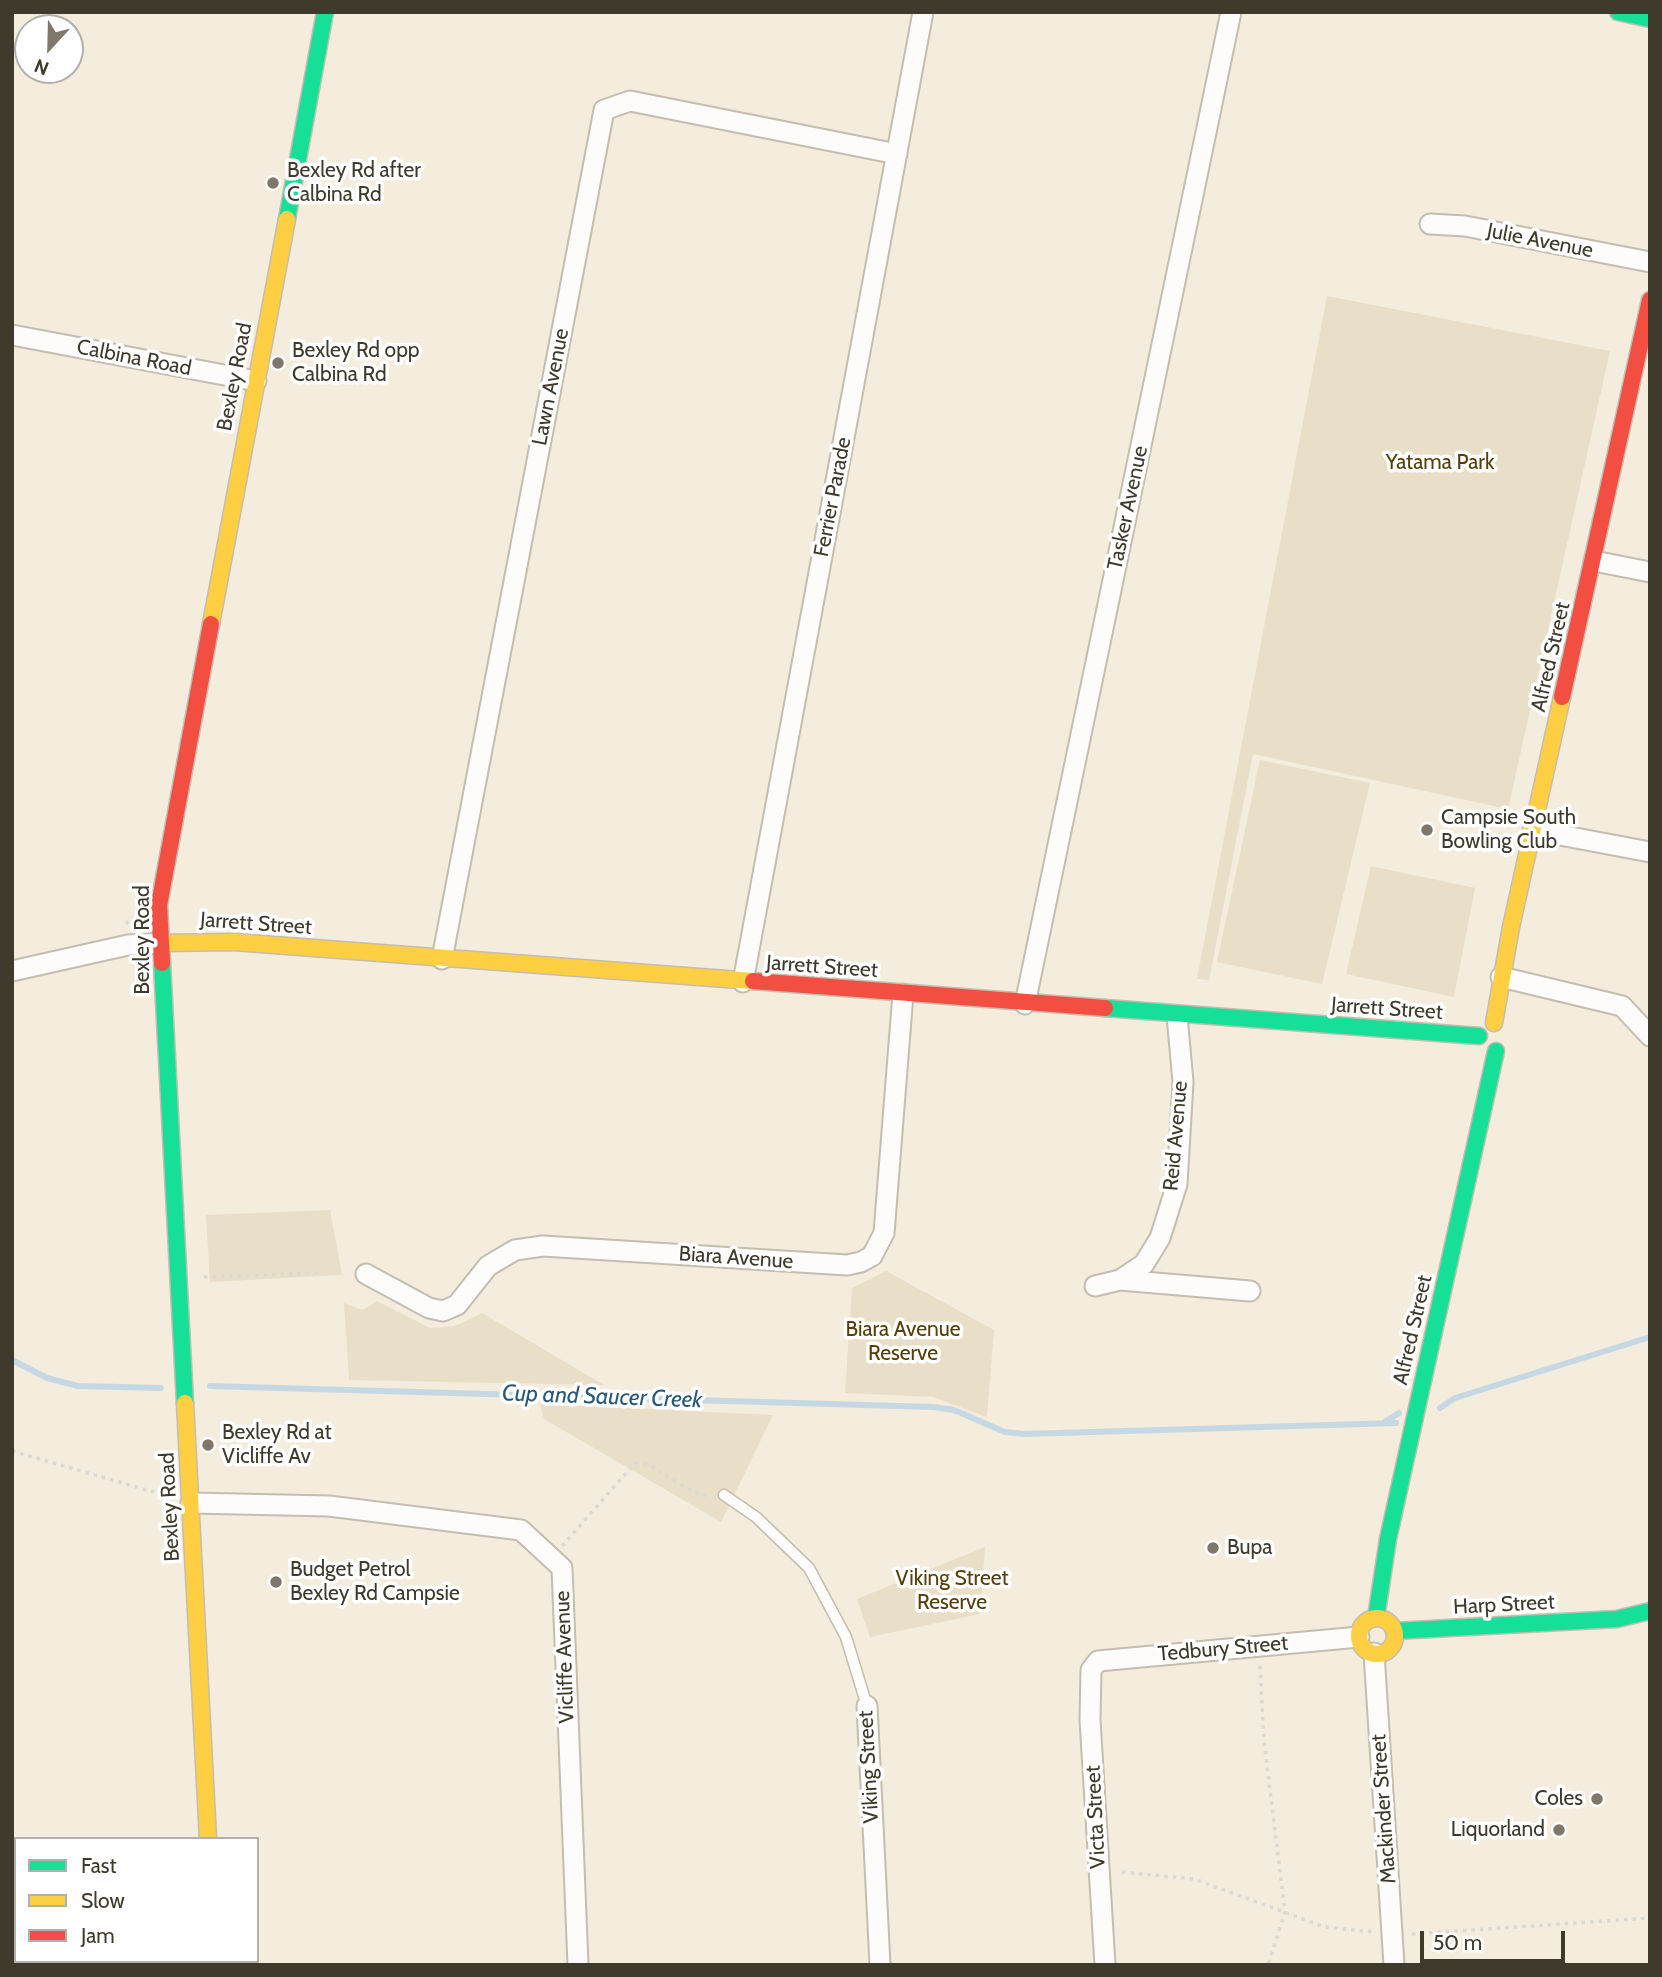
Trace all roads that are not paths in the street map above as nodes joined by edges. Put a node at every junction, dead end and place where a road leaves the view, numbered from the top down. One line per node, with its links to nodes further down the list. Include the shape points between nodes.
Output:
1 (326, 12): 11 (street, Bexley Road)
2 (923, 12): 6 (street, Ferrier Parade)
3 (1231, 12): 22 (street, Tasker Avenue)
4 (1619, 12): 5 (street)
5 (1647, 16)
6 (897, 154): 17 (street, Lawn Avenue, via 630,101 604,110); 20 (street, Ferrier Parade)
7 (1430, 224): 8 (street, Julie Avenue, via 1465,226)
8 (1650, 262)
9 (1650, 300): 12 (street, Alfred Street)
10 (12, 335): 11 (street, Calbina Road)
11 (256, 381): 16 (street, Bexley Road, via 165,862)
12 (1594, 561): 13 (street); 14 (street, Alfred Street)
13 (1650, 572)
14 (1533, 830): 15 (street); 19 (street, Alfred Street)
15 (1650, 852)
16 (160, 943): 17 (street, Jarrett Street, via 234,942); 18 (street, via 128,945); 33 (street, Bexley Road)
17 (442, 959): 20 (street, Jarrett Street)
18 (12, 971)
19 (1501, 978): 24 (street, Alfred Street); 26 (street, via 1622,1006)
20 (743, 982): 21 (street, Jarrett Street)
21 (903, 994): 22 (street, Jarrett Street); 28 (street, Biara Avenue, via 884,1233 872,1255 861,1262 847,1265 543,1246 514,1250 488,1266 457,1305 443,1311)
22 (1025, 1004): 23 (street, Jarrett Street)
23 (1177, 1016): 25 (street, Jarrett Street); 29 (street, Reid Avenue, via 1183,1082 1177,1184 1160,1238 1143,1264)
24 (1503, 1031): 25 (street, via 1484,1026); 27 (street, via 1505,1046)
25 (1479, 1036): 27 (street, via 1485,1048)
26 (1650, 1036)
27 (1496, 1051): 35 (street, Alfred Street, via 1382,1565)
28 (366, 1274)
29 (1120, 1280): 30 (street, Reid Avenue); 31 (street, Reid Avenue)
30 (1095, 1286)
31 (1250, 1291)
32 (724, 1495): 42 (lane, Viking Street, via 756,1517 809,1568 846,1637)
33 (191, 1503): 43 (street, Bexley Road); 44 (street, Vicliffe Avenue, via 329,1506 521,1530 562,1569)
34 (1650, 1611): 36 (street, Harp Street)
35 (1376, 1618): 38 (street, via 1387,1621); 39 (street, via 1362,1626)
36 (1617, 1619): 37 (street, Harp Street); 38 (street, Harp Street)
37 (1650, 1625)
38 (1394, 1631): 40 (street, via 1390,1647)
39 (1359, 1637): 40 (street, via 1363,1648); 41 (street, Tedbury Street, via 1106,1658)
40 (1374, 1653): 47 (street, Mackinder Street)
41 (1091, 1670): 46 (street, Victa Street)
42 (867, 1706): 45 (street, Viking Street)
43 (208, 1837)
44 (578, 1965)
45 (880, 1965)
46 (1105, 1965)
47 (1394, 1965)

